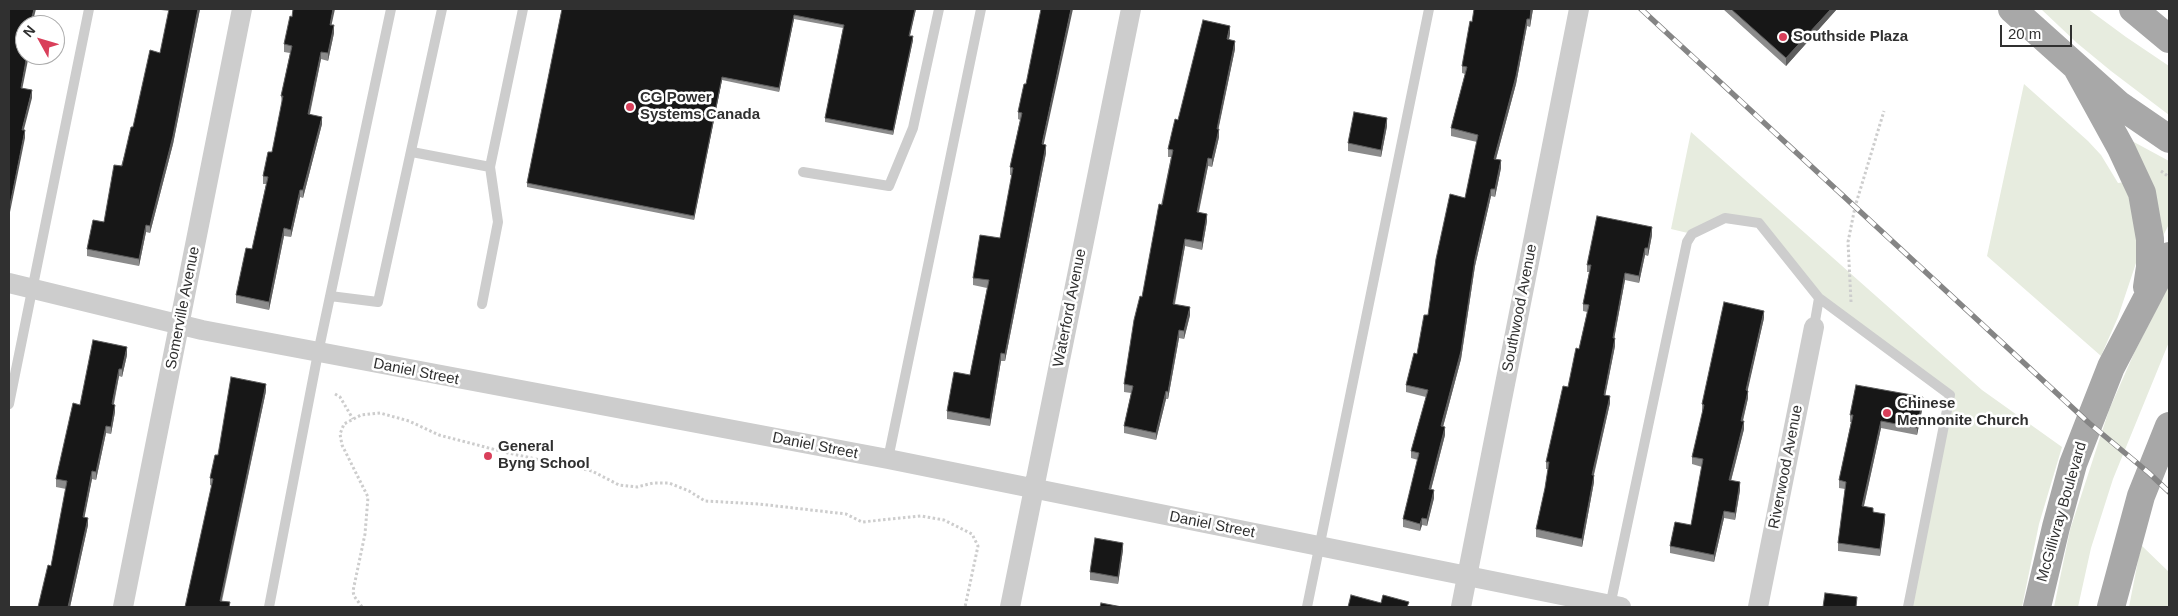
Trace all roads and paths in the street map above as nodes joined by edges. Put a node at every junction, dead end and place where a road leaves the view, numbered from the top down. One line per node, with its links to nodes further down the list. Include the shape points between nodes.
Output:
1 (89, 9): 22 (lane)
2 (242, 9): 28 (street, Somerville Avenue)
3 (391, 9): 23 (lane)
4 (442, 9): 17 (lane)
5 (523, 9): 18 (lane)
6 (939, 9): 19 (lane, via 913,128 889,186)
7 (982, 9): 35 (lane)
8 (1131, 9): 36 (street, Waterford Avenue)
9 (1429, 9): 37 (lane)
10 (1579, 9): 38 (street, Southwood Avenue)
11 (2012, 9): 14 (main road)
12 (2133, 9): 13 (main road)
13 (2169, 39)
14 (2076, 68): 16 (main road, via 2118,104); 25 (main road, via 2142,193 2151,255)
15 (1884, 111): 27 (path, via 1855,207 1848,242)
16 (2169, 139)
17 (412, 152): 18 (lane); 23 (lane, via 378,302)
18 (490, 167): 26 (lane, via 498,222)
19 (803, 172)
20 (2169, 256): 25 (main road, McGillivray Boulevard)
21 (9, 283): 22 (street, Daniel Street)
22 (32, 289): 28 (street, Daniel Street); 32 (lane)
23 (330, 296): 30 (lane)
24 (1819, 298): 27 (lane); 29 (lane); 39 (lane, via 1760,222 1725,218 1692,234 1685,250)
25 (2145, 300): 49 (main road, McGillivray Boulevard, via 2112,366 2073,464)
26 (482, 304)
27 (1852, 322): 48 (lane, via 1950,395)
28 (180, 324): 30 (street, Daniel Street); 40 (street, Somerville Avenue)
29 (1814, 327): 47 (street, Riverwood Avenue)
30 (318, 353): 35 (street, Daniel Street); 41 (lane)
31 (335, 394): 33 (path)
32 (9, 404)
33 (353, 420): 42 (path, via 344,424 340,434 368,497 365,534 353,591); 43 (path, via 360,415 380,413 440,435 592,471 619,485 637,487 669,483 705,501 846,514 862,522 921,516 944,520 972,534 978,546)
34 (2169, 426): 50 (main road, via 2140,496)
35 (888, 459): 36 (street, Daniel Street)
36 (1033, 490): 37 (street, Daniel Street); 44 (street, Waterford Avenue)
37 (1320, 546): 38 (street, Daniel Street); 45 (lane)
38 (1468, 576): 39 (street, Daniel Street); 46 (street, Southwood Avenue)
39 (1613, 606)
40 (123, 607)
41 (269, 607)
42 (362, 607)
43 (965, 607)
44 (1010, 607)
45 (1308, 607)
46 (1461, 607)
47 (1758, 607)
48 (1908, 607)
49 (2038, 607)
50 (2111, 607)

